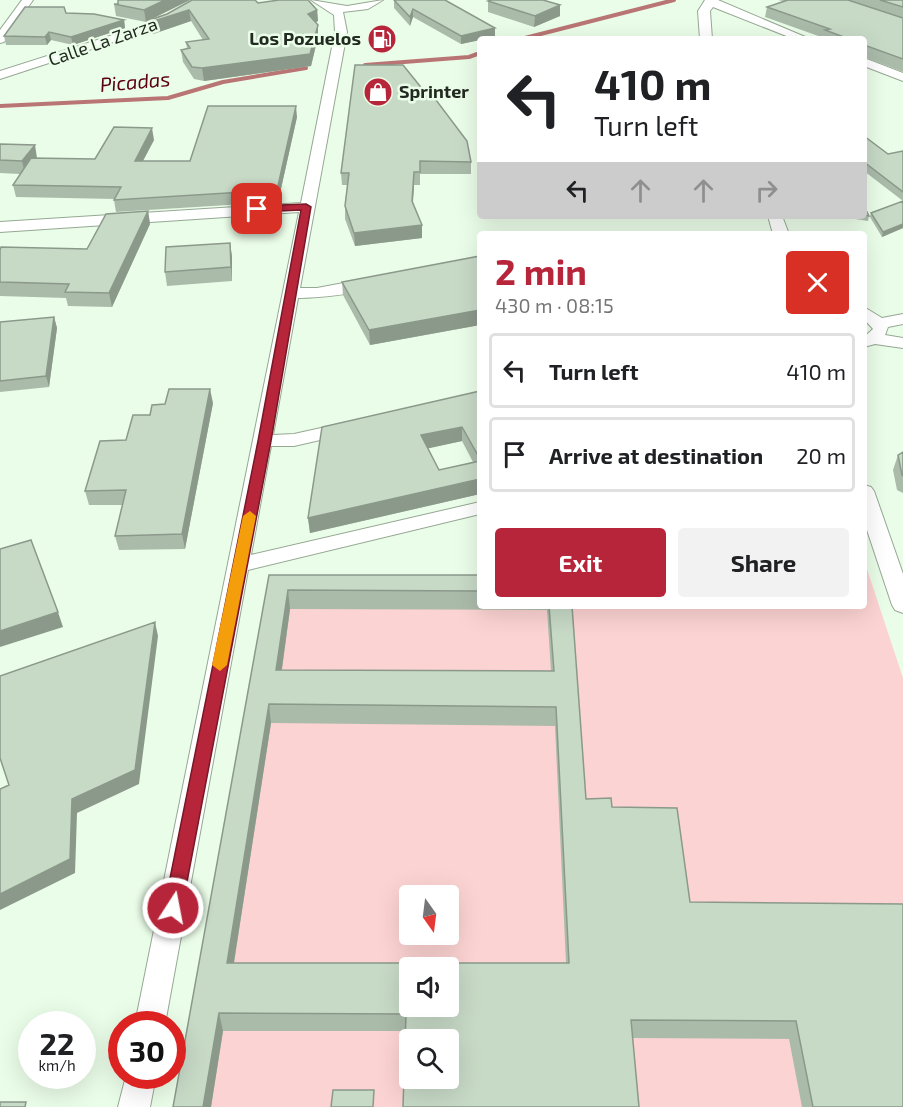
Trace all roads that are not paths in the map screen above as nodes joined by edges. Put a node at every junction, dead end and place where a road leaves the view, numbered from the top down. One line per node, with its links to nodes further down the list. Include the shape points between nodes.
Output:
1 (28, 0): 13 (street)
2 (203, 0): 9 (street, Calle La Zarza)
3 (316, 0): 6 (street)
4 (378, 0): 7 (street)
5 (711, 1): 11 (street, via 704,11); 12 (street)
6 (332, 7): 7 (street); 10 (street, via 339,14)
7 (361, 7): 10 (street)
8 (126, 23): 9 (street)
9 (146, 28): 15 (street, Calle La Zarza)
10 (341, 32): 19 (street)
11 (706, 36)
12 (797, 36)
13 (0, 40)
14 (867, 63): 17 (street)
15 (23, 70): 16 (street, Calle La Zarza); 18 (street)
16 (0, 75)
17 (903, 77)
18 (0, 83)
19 (306, 207): 20 (street); 22 (street)
20 (0, 227)
21 (390, 280): 22 (street, via 317,293)
22 (292, 293): 28 (street)
23 (903, 319): 25 (street)
24 (867, 321): 25 (street)
25 (872, 335): 26 (street)
26 (903, 343)
27 (368, 423): 28 (street, via 294,440)
28 (264, 441): 31 (street)
29 (867, 500): 32 (street)
30 (477, 509): 31 (street)
31 (240, 565): 33 (street)
32 (903, 605)
33 (153, 1011)
34 (138, 1089): 35 (street)
35 (134, 1107)

